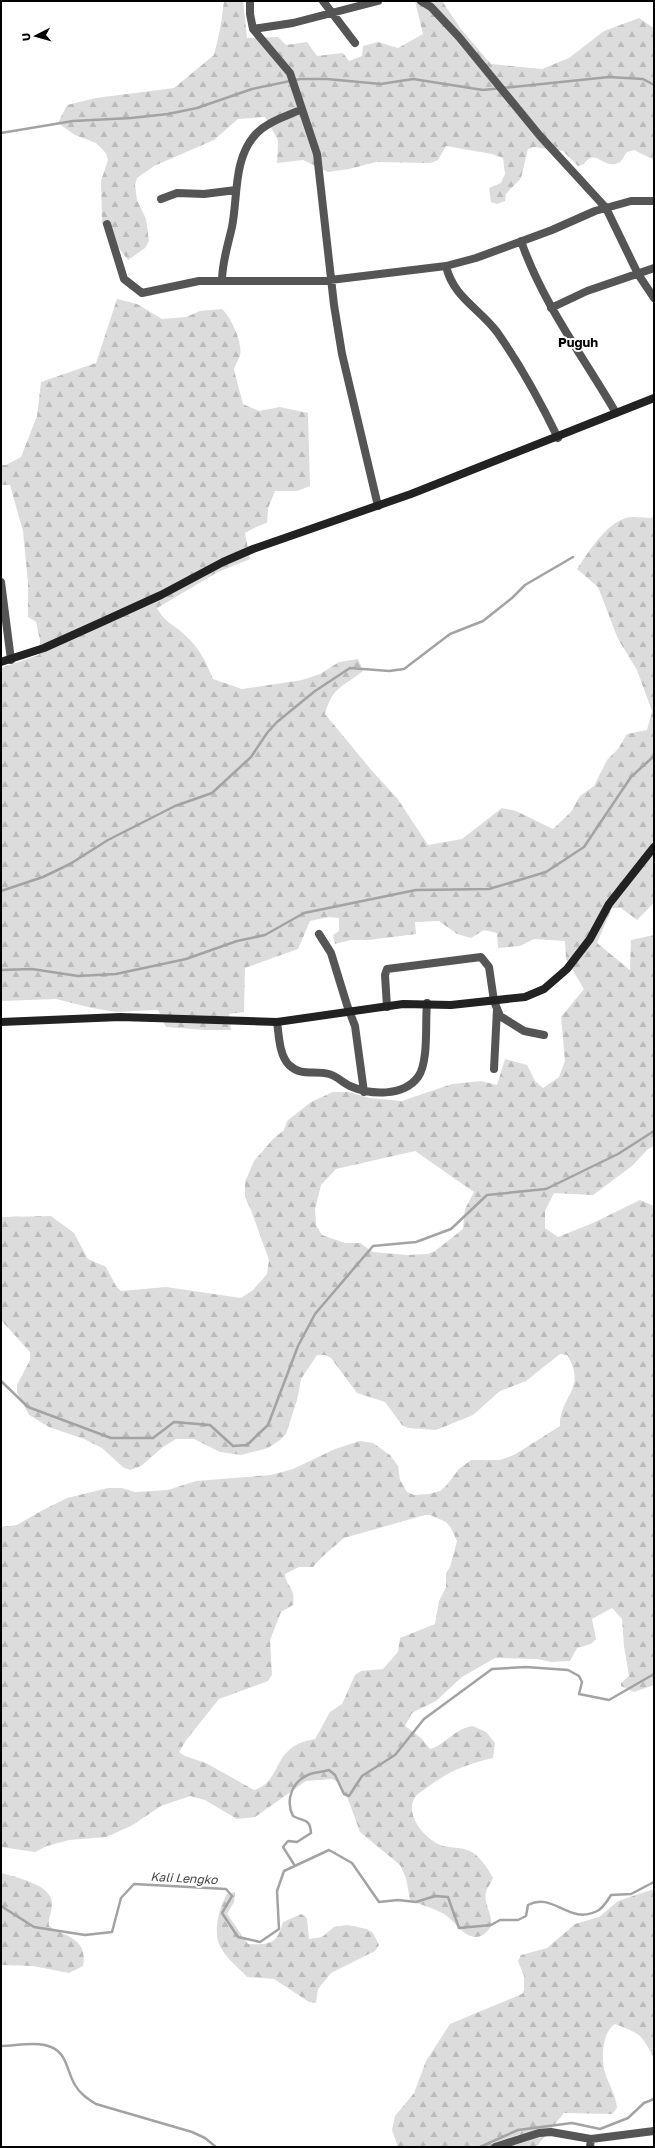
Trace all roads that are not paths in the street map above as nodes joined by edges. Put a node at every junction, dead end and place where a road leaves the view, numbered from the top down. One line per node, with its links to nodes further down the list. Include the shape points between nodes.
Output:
1 (250, 1): 6 (street)
2 (323, 1): 5 (street)
3 (378, 1): 5 (street)
4 (421, 1): 12 (street, via 431,7 459,37 540,136)
5 (331, 13): 6 (street, via 293,23); 7 (street)
6 (253, 29): 8 (street, via 290,73)
7 (355, 43)
8 (300, 110): 9 (street, via 269,124 254,136 245,152); 18 (street, via 318,161)
9 (236, 190): 10 (street, via 204,194 177,193); 19 (street)
10 (161, 199)
11 (654, 201): 12 (street, via 631,202)
12 (606, 208): 14 (street); 17 (street)
13 (106, 224): 19 (street, via 124,279 142,293 199,281)
14 (521, 241): 15 (street); 21 (street, via 532,271)
15 (446, 266): 18 (street); 24 (street, via 454,288 496,330 522,369)
16 (654, 268): 17 (street)
17 (638, 274): 20 (street); 21 (street, via 587,291)
18 (331, 280): 19 (street); 25 (street, via 342,354)
19 (222, 281)
20 (654, 298)
21 (551, 308): 23 (street)
22 (654, 398): 23 (street)
23 (616, 413): 24 (street)
24 (558, 438): 25 (street)
25 (378, 506): 28 (street, via 253,549 223,562 161,596)
26 (1, 582): 27 (street)
27 (4, 627): 28 (street)
28 (11, 660): 29 (street)
29 (1, 662)
30 (654, 846): 32 (street, via 609,904 590,939 567,969 544,989 534,994 516,999)
31 (319, 934): 36 (street, via 331,953 346,1005)
32 (494, 1000): 33 (street, via 450,1004); 34 (street, via 489,967 481,957 476,957 387,969); 35 (street)
33 (427, 1003): 34 (street); 41 (street, via 424,1056 421,1073 417,1079 396,1091)
34 (387, 1007): 36 (street)
35 (497, 1009): 39 (street, via 500,1016 518,1028); 40 (street)
36 (351, 1012): 38 (street); 41 (street, via 358,1038)
37 (1, 1022): 38 (street, via 120,1017)
38 (277, 1022): 41 (street, via 285,1060 290,1065 303,1073 329,1074)
39 (544, 1035)
40 (494, 1069)
41 (364, 1092)
42 (654, 2130): 43 (street)
43 (591, 2143): 44 (street, via 551,2132 539,2133)
44 (495, 2147)

